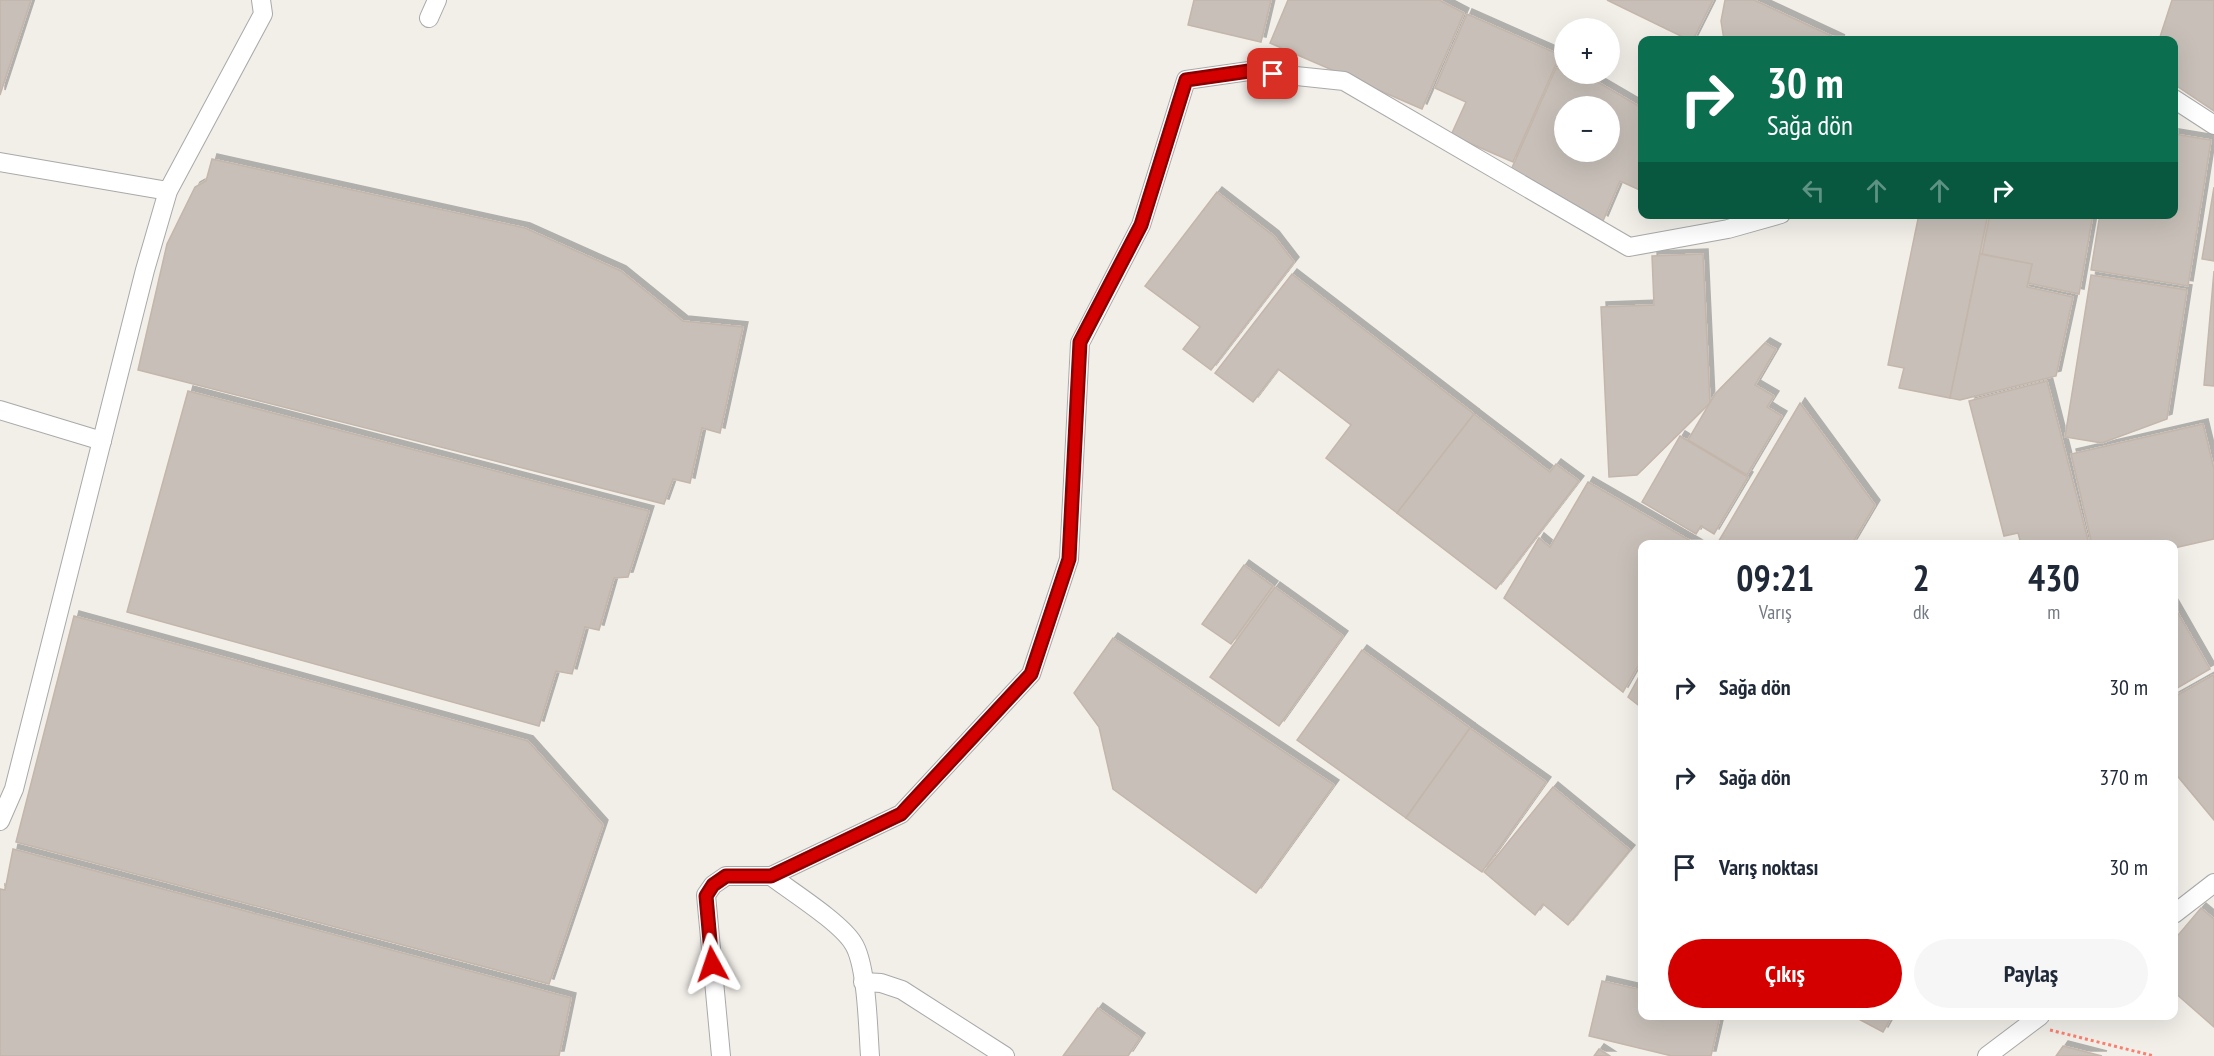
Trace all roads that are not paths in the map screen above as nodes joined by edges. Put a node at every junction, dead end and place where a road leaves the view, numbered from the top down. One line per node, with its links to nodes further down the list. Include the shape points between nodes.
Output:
1 (261, 0): 7 (street, via 263,14)
2 (437, 0): 3 (street)
3 (429, 18)
4 (2178, 102): 5 (street)
5 (2214, 125)
6 (0, 162): 7 (street)
7 (168, 191): 10 (street)
8 (1763, 219): 12 (street, via 1629,247 1344,81 1249,71 1186,80 1141,225 1080,342 1069,559 1031,674 901,814)
9 (0, 410): 10 (street)
10 (102, 441): 11 (street, via 14,789)
11 (0, 821)
12 (771, 876): 15 (street, via 847,934 858,952); 17 (street, via 726,876 706,896)
13 (2214, 883): 14 (street)
14 (2178, 911)
15 (863, 982): 18 (street); 19 (street, via 902,990)
16 (2034, 1020): 20 (street)
17 (721, 1056)
18 (870, 1056)
19 (1005, 1056)
20 (1987, 1056)

